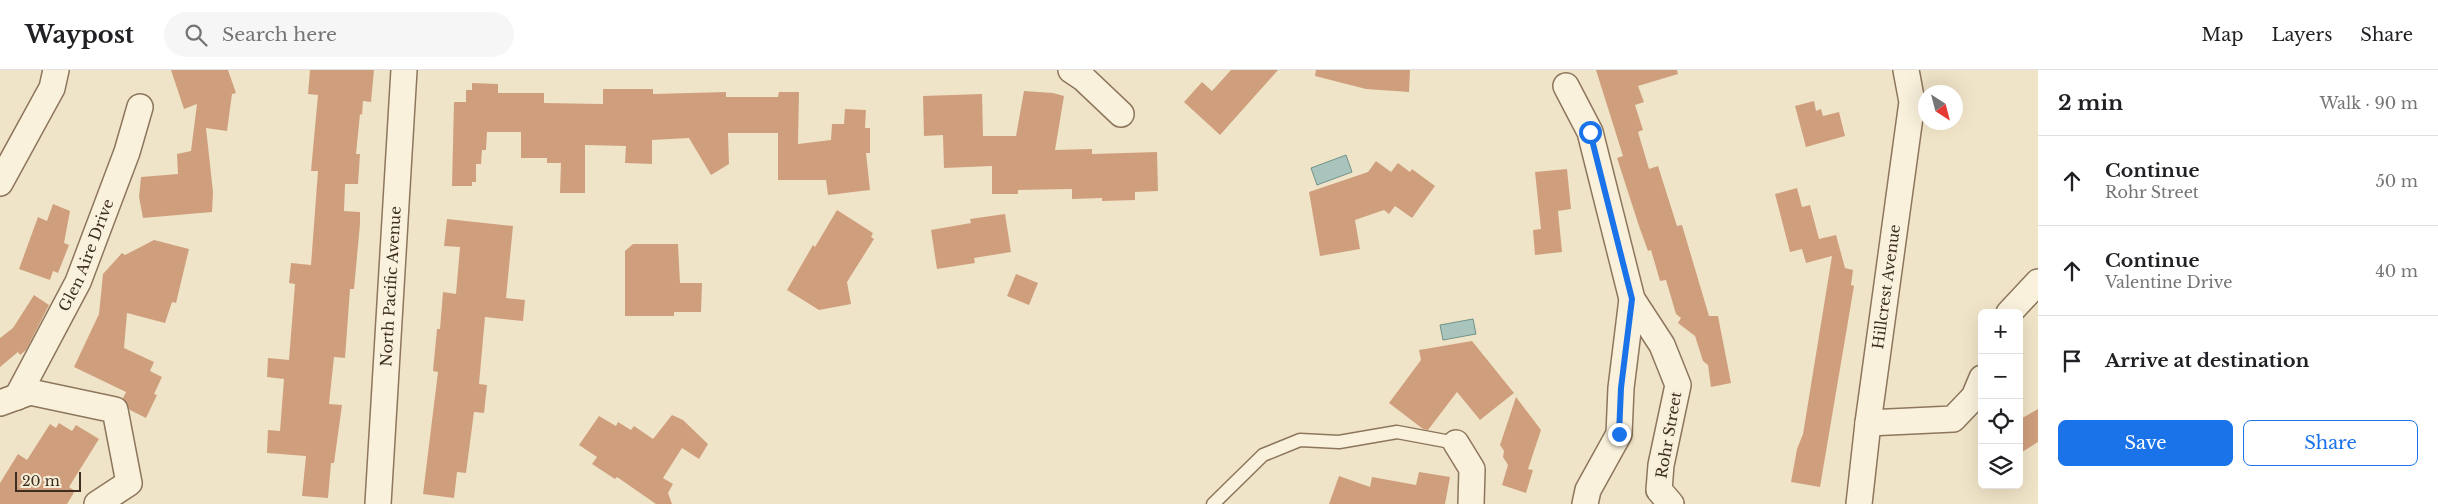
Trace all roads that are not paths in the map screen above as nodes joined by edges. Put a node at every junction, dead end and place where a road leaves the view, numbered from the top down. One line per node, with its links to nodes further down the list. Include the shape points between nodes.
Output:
1 (56, 70): 8 (street, via 52,88)
2 (404, 70): 17 (street, North Pacific Avenue)
3 (1071, 70): 7 (street)
4 (1906, 70): 14 (street, Hillcrest Avenue, via 1912,102)
5 (1566, 86): 10 (street, Rohr Street, via 1590,132)
6 (140, 107): 13 (street, Glen Aire Drive, via 127,152 78,282)
7 (1121, 114)
8 (0, 182)
9 (2038, 282): 11 (street)
10 (1632, 299): 20 (street, via 1619,434 1588,490); 21 (street, Rohr Street, via 1662,345 1678,385 1659,490)
11 (2013, 309)
12 (1978, 388): 14 (street, via 1974,397 1953,419)
13 (8, 400): 16 (street, Glen Aire Drive, via 30,392 115,410 130,483)
14 (1868, 423): 22 (street, Hillcrest Avenue)
15 (1456, 443): 18 (lane, via 1396,432 1339,442 1300,440 1263,455); 19 (street, via 1472,469)
16 (97, 504)
17 (378, 504)
18 (1213, 504)
19 (1470, 504)
20 (1585, 504)
21 (1671, 504)
22 (1859, 504)

